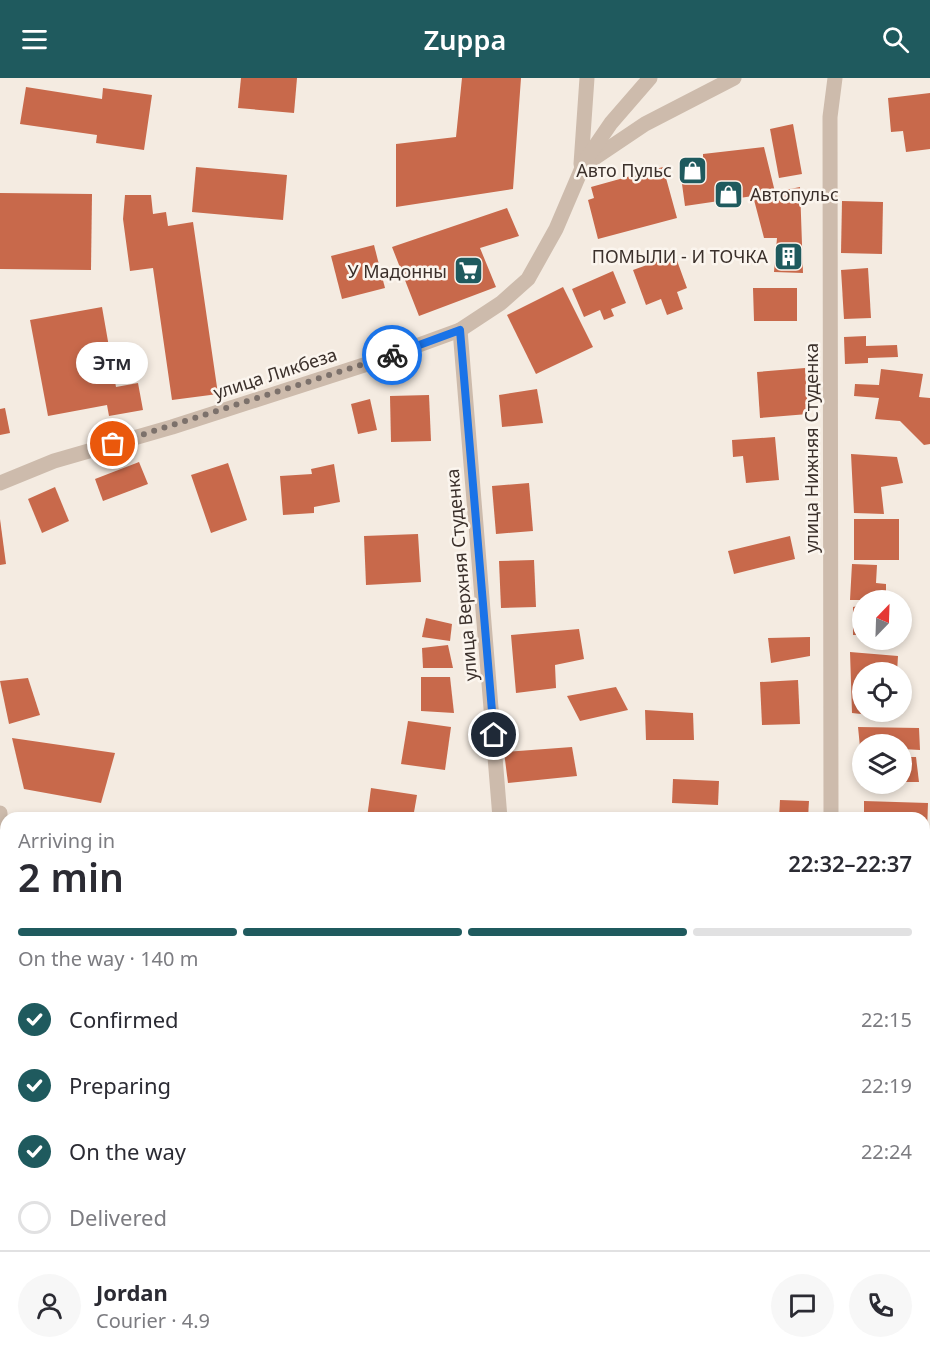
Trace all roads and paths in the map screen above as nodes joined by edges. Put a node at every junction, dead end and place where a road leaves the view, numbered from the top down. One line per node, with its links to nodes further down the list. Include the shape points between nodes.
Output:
1 (587, 78): 5 (street)
2 (650, 78): 5 (street, улица Ликбеза, via 611,123)
3 (734, 78): 5 (street, via 645,124 597,154)
4 (835, 78): 9 (street, улица Нижняя Cтуденкa, via 830,117)
5 (581, 170): 6 (street, улица Ликбеза, via 556,229 528,279)
6 (460, 330): 7 (street, улица Ликбеза, via 172,428 54,461); 8 (street, улица Верхняя Студенка)
7 (0, 483)
8 (500, 812)
9 (831, 812)

